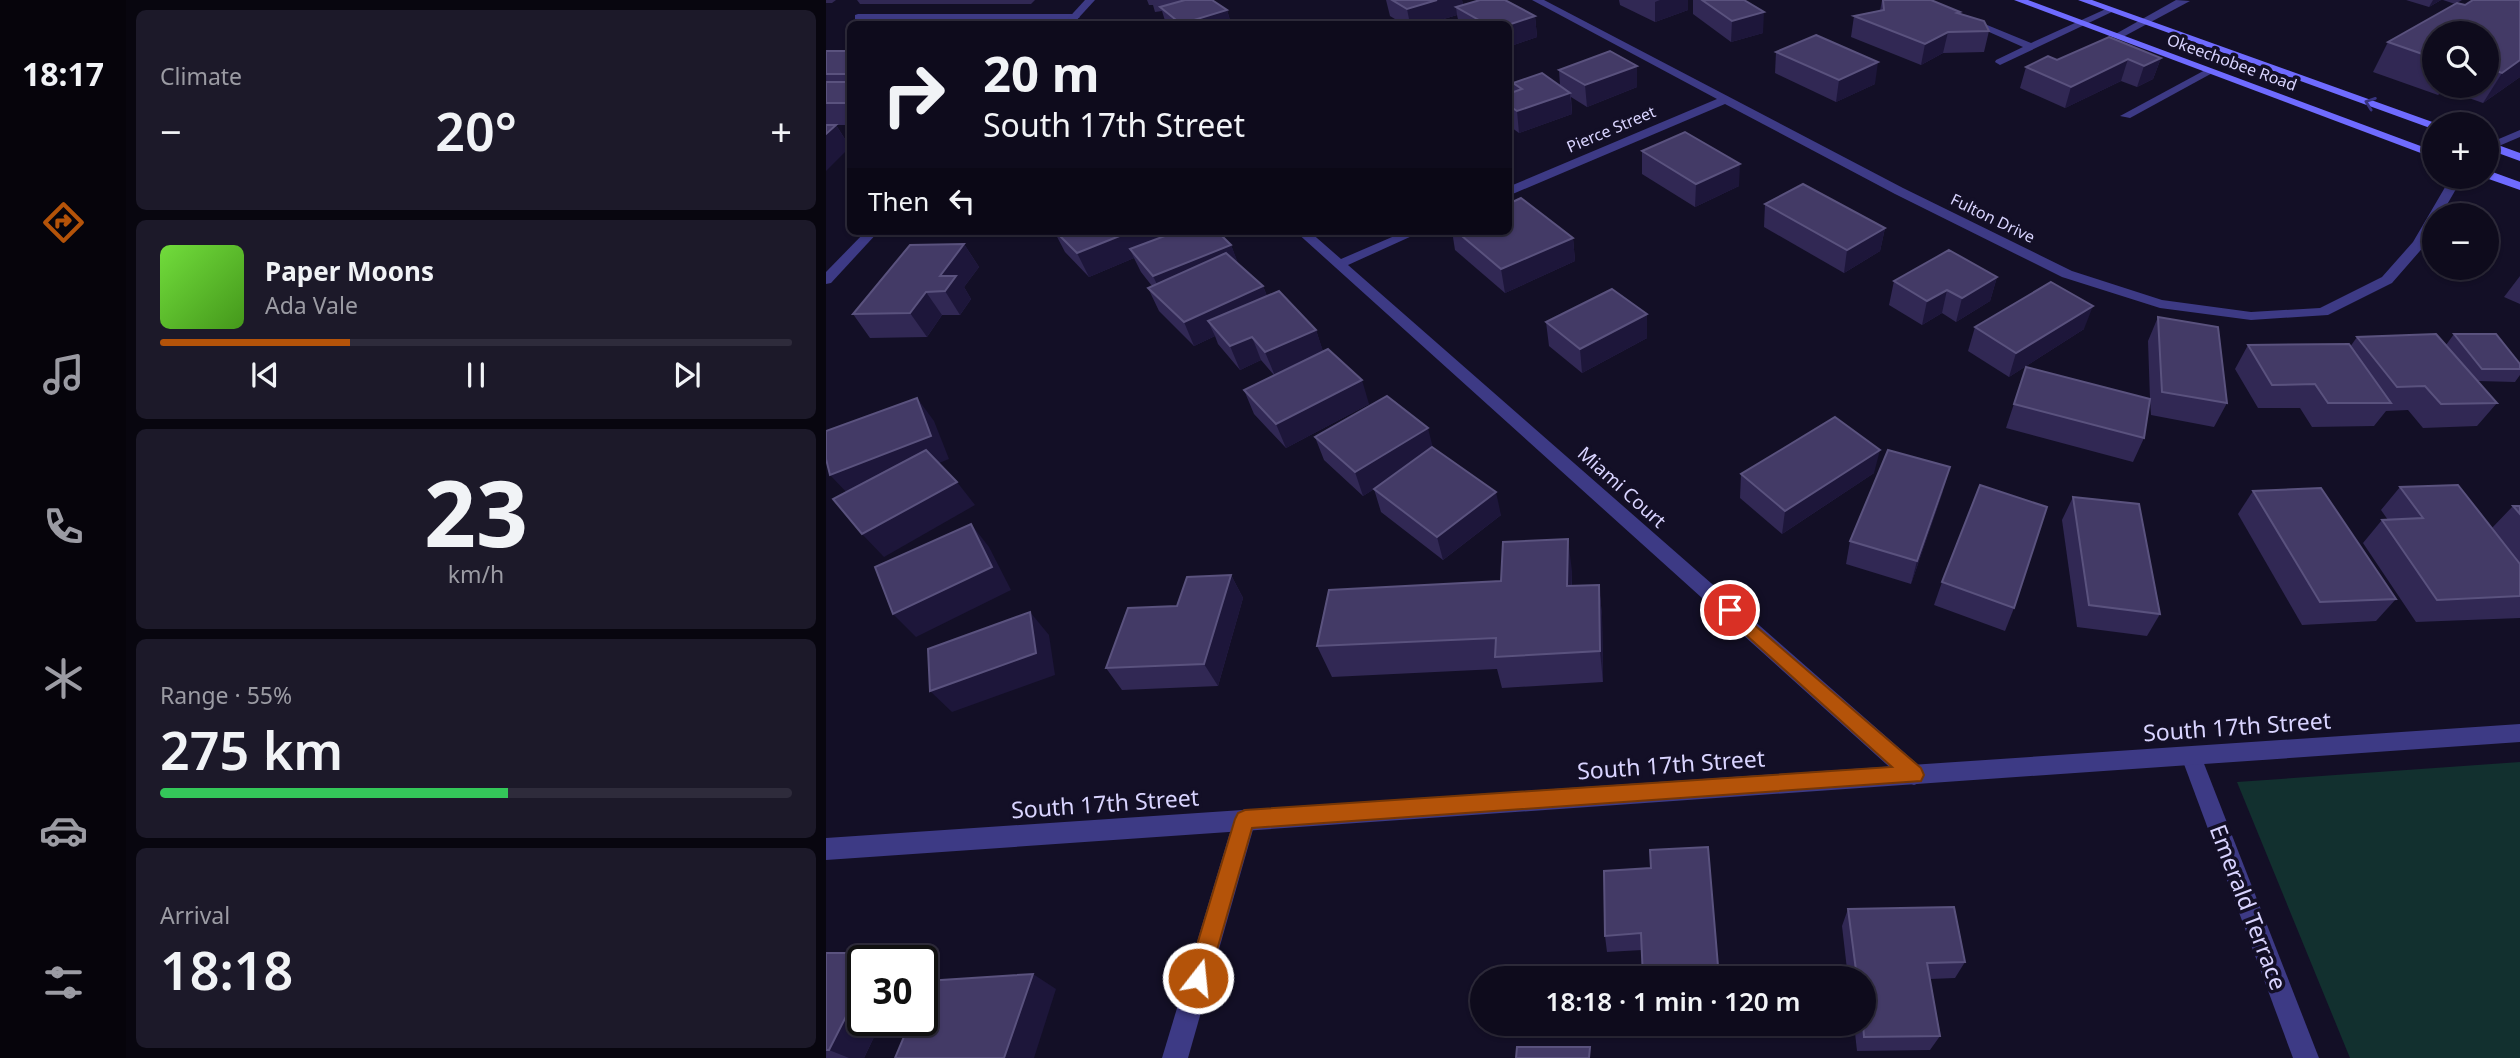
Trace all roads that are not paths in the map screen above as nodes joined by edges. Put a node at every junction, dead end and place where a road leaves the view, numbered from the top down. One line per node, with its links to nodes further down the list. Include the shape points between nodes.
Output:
1 (1090, 0): 9 (street)
2 (1537, 0): 16 (street, Fulton Drive)
3 (2019, 0): 11 (main road, Okeechobee Road)
4 (2083, 0): 6 (main road, Okeechobee Road)
5 (2181, 0): 10 (street, via 2185,1)
6 (2111, 10): 10 (main road, Okeechobee Road); 11 (street)
7 (858, 17): 9 (street)
8 (1959, 17): 13 (street)
9 (1071, 21)
10 (2145, 22): 12 (street); 18 (main road, Okeechobee Road, one-way to 10)
11 (2084, 24): 12 (main road, Okeechobee Road); 13 (street)
12 (2117, 36): 15 (main road, Okeechobee Road)
13 (2031, 47): 14 (street)
14 (2000, 62)
15 (2211, 71): 17 (street); 21 (main road, Okeechobee Road)
16 (1727, 99): 26 (street, Pierce Street); 30 (street, Fulton Drive, via 2067,274 2160,304 2251,316 2323,312 2387,280)
17 (2126, 116)
18 (2422, 123)
19 (2520, 133): 20 (street)
20 (2499, 142)
21 (2422, 150)
22 (2499, 150): 23 (main road)
23 (2520, 157)
24 (2499, 178): 25 (main road)
25 (2520, 186)
26 (1512, 190)
27 (869, 235): 32 (street)
28 (1306, 235): 31 (street, Miami Court)
29 (1408, 235): 31 (street)
30 (2422, 238)
31 (1340, 264): 35 (street, Miami Court)
32 (826, 281)
33 (2520, 733): 34 (street, South 17th Street)
34 (2191, 756): 35 (street, South 17th Street); 39 (street, Emerald Terrace)
35 (1914, 775): 36 (street, South 17th Street)
36 (1245, 819): 37 (street, South 17th Street); 38 (street)
37 (826, 849)
38 (1175, 1058)
39 (2306, 1058)

